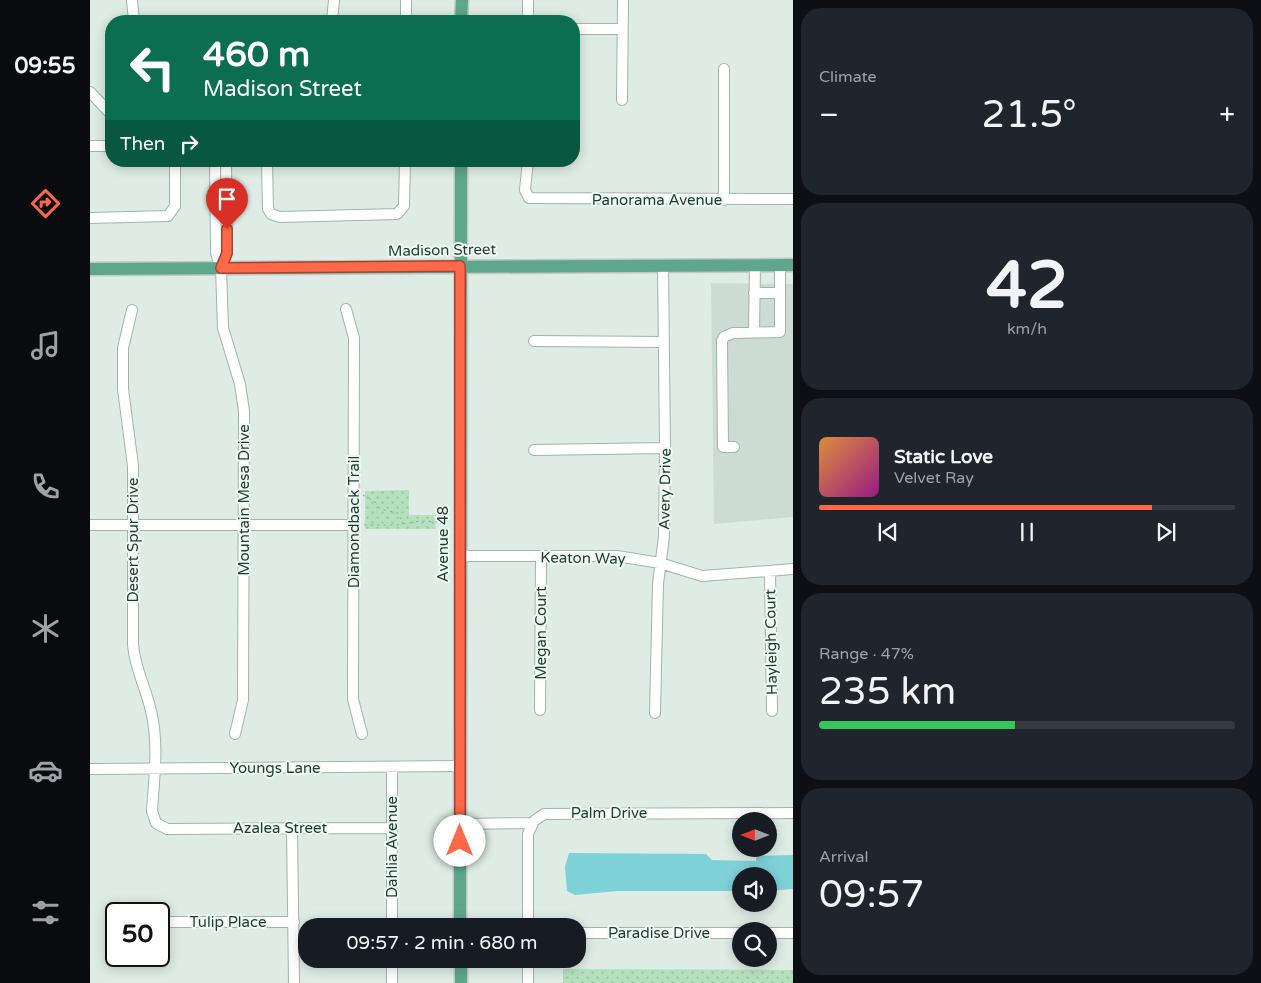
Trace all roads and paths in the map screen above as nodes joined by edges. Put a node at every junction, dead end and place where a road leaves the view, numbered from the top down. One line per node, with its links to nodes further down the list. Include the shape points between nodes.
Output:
1 (132, 0): 7 (street)
2 (334, 0): 8 (street)
3 (406, 0): 9 (street)
4 (462, 0): 10 (main road)
5 (528, 0): 11 (street)
6 (622, 0): 13 (street)
7 (133, 15)
8 (333, 15)
9 (406, 15)
10 (461, 15)
11 (528, 15)
12 (580, 29): 13 (street)
13 (622, 29): 16 (street)
14 (724, 69): 28 (street)
15 (90, 92): 17 (street)
16 (622, 100)
17 (105, 108)
18 (90, 146): 19 (street)
19 (105, 146)
20 (175, 167): 29 (street, via 175,206 168,216)
21 (215, 167): 30 (street)
22 (226, 167): 31 (street)
23 (266, 167): 24 (street, via 266,204 275,216 390,215 402,211)
24 (405, 167)
25 (460, 167): 35 (main road, Avenue 48)
26 (527, 167): 28 (street, Panorama Avenue, via 525,190 529,198 539,200)
27 (793, 199): 28 (street, Panorama Avenue)
28 (724, 200)
29 (90, 218)
30 (216, 225): 31 (street); 36 (street, via 216,253)
31 (227, 225): 36 (street, via 227,253)
32 (663, 265): 33 (main road, Madison Street); 35 (main road, Madison Street); 44 (street, Avery Drive)
33 (755, 265): 34 (main road, Madison Street); 38 (street)
34 (787, 265): 39 (street)
35 (460, 266): 36 (main road, Madison Street); 55 (main road, Avenue 48)
36 (221, 268): 37 (main road, Madison Street); 50 (street, Mountain Mesa Drive, via 223,328 244,402)
37 (90, 269)
38 (754, 293): 39 (street); 42 (street)
39 (780, 293): 42 (street, via 780,332)
40 (346, 309): 51 (street, Diamondback Trail, via 354,338)
41 (132, 310): 53 (street, Desert Spur Drive, via 123,348 123,389 133,466)
42 (754, 332): 45 (street, via 733,333 722,341 723,447)
43 (534, 341): 44 (street)
44 (664, 342): 46 (street, Avery Drive)
45 (734, 447)
46 (666, 448): 47 (street); 57 (street, Avery Drive, via 664,536)
47 (534, 450)
48 (362, 494): 54 (path, via 380,509 398,513)
49 (442, 522): 54 (path, via 420,521)
50 (244, 524): 51 (street); 53 (street); 63 (street, Mountain Mesa Drive, via 243,700)
51 (358, 524): 54 (path); 64 (street, Diamondback Trail, via 353,700)
52 (90, 525): 53 (street)
53 (133, 525): 68 (street, Desert Spur Drive, via 133,645 136,671 148,697 154,726)
54 (404, 525)
55 (460, 556): 56 (street, Keaton Way); 65 (main road, Avenue 48)
56 (541, 557): 57 (street, Keaton Way, via 617,556); 60 (street, Megan Court)
57 (660, 563): 59 (street, Keaton Way, via 702,576); 62 (street, Avery Drive)
58 (793, 569): 59 (street, Keaton Way)
59 (770, 572): 61 (street, Hayleigh Court)
60 (540, 710)
61 (772, 711)
62 (655, 713)
63 (235, 734)
64 (362, 734)
65 (459, 766): 66 (street, Youngs Lane); 70 (main road, Avenue 48)
66 (392, 767): 68 (street, Youngs Lane); 73 (street, Dahlia Avenue)
67 (90, 769): 68 (street, Youngs Lane)
68 (155, 769): 74 (street, Desert Spur Drive, via 152,811 156,822)
69 (793, 814): 71 (street, Palm Drive, via 550,813)
70 (460, 824): 71 (street); 76 (main road, Avenue 48)
71 (532, 824): 77 (street, via 528,834)
72 (292, 828): 73 (street, Azalea Street); 74 (street, Azalea Street); 79 (street)
73 (392, 828): 75 (street, Dahlia Avenue)
74 (167, 829)
75 (392, 918)
76 (460, 918)
77 (528, 918)
78 (170, 922): 79 (street, Tulip Place)
79 (294, 922): 87 (street)
80 (586, 933): 81 (street, Paradise Drive)
81 (732, 933)
82 (777, 933): 83 (street)
83 (793, 933)
84 (392, 968): 88 (street)
85 (461, 968): 89 (main road)
86 (528, 968): 90 (street)
87 (294, 983)
88 (392, 983)
89 (461, 983)
90 (528, 983)

